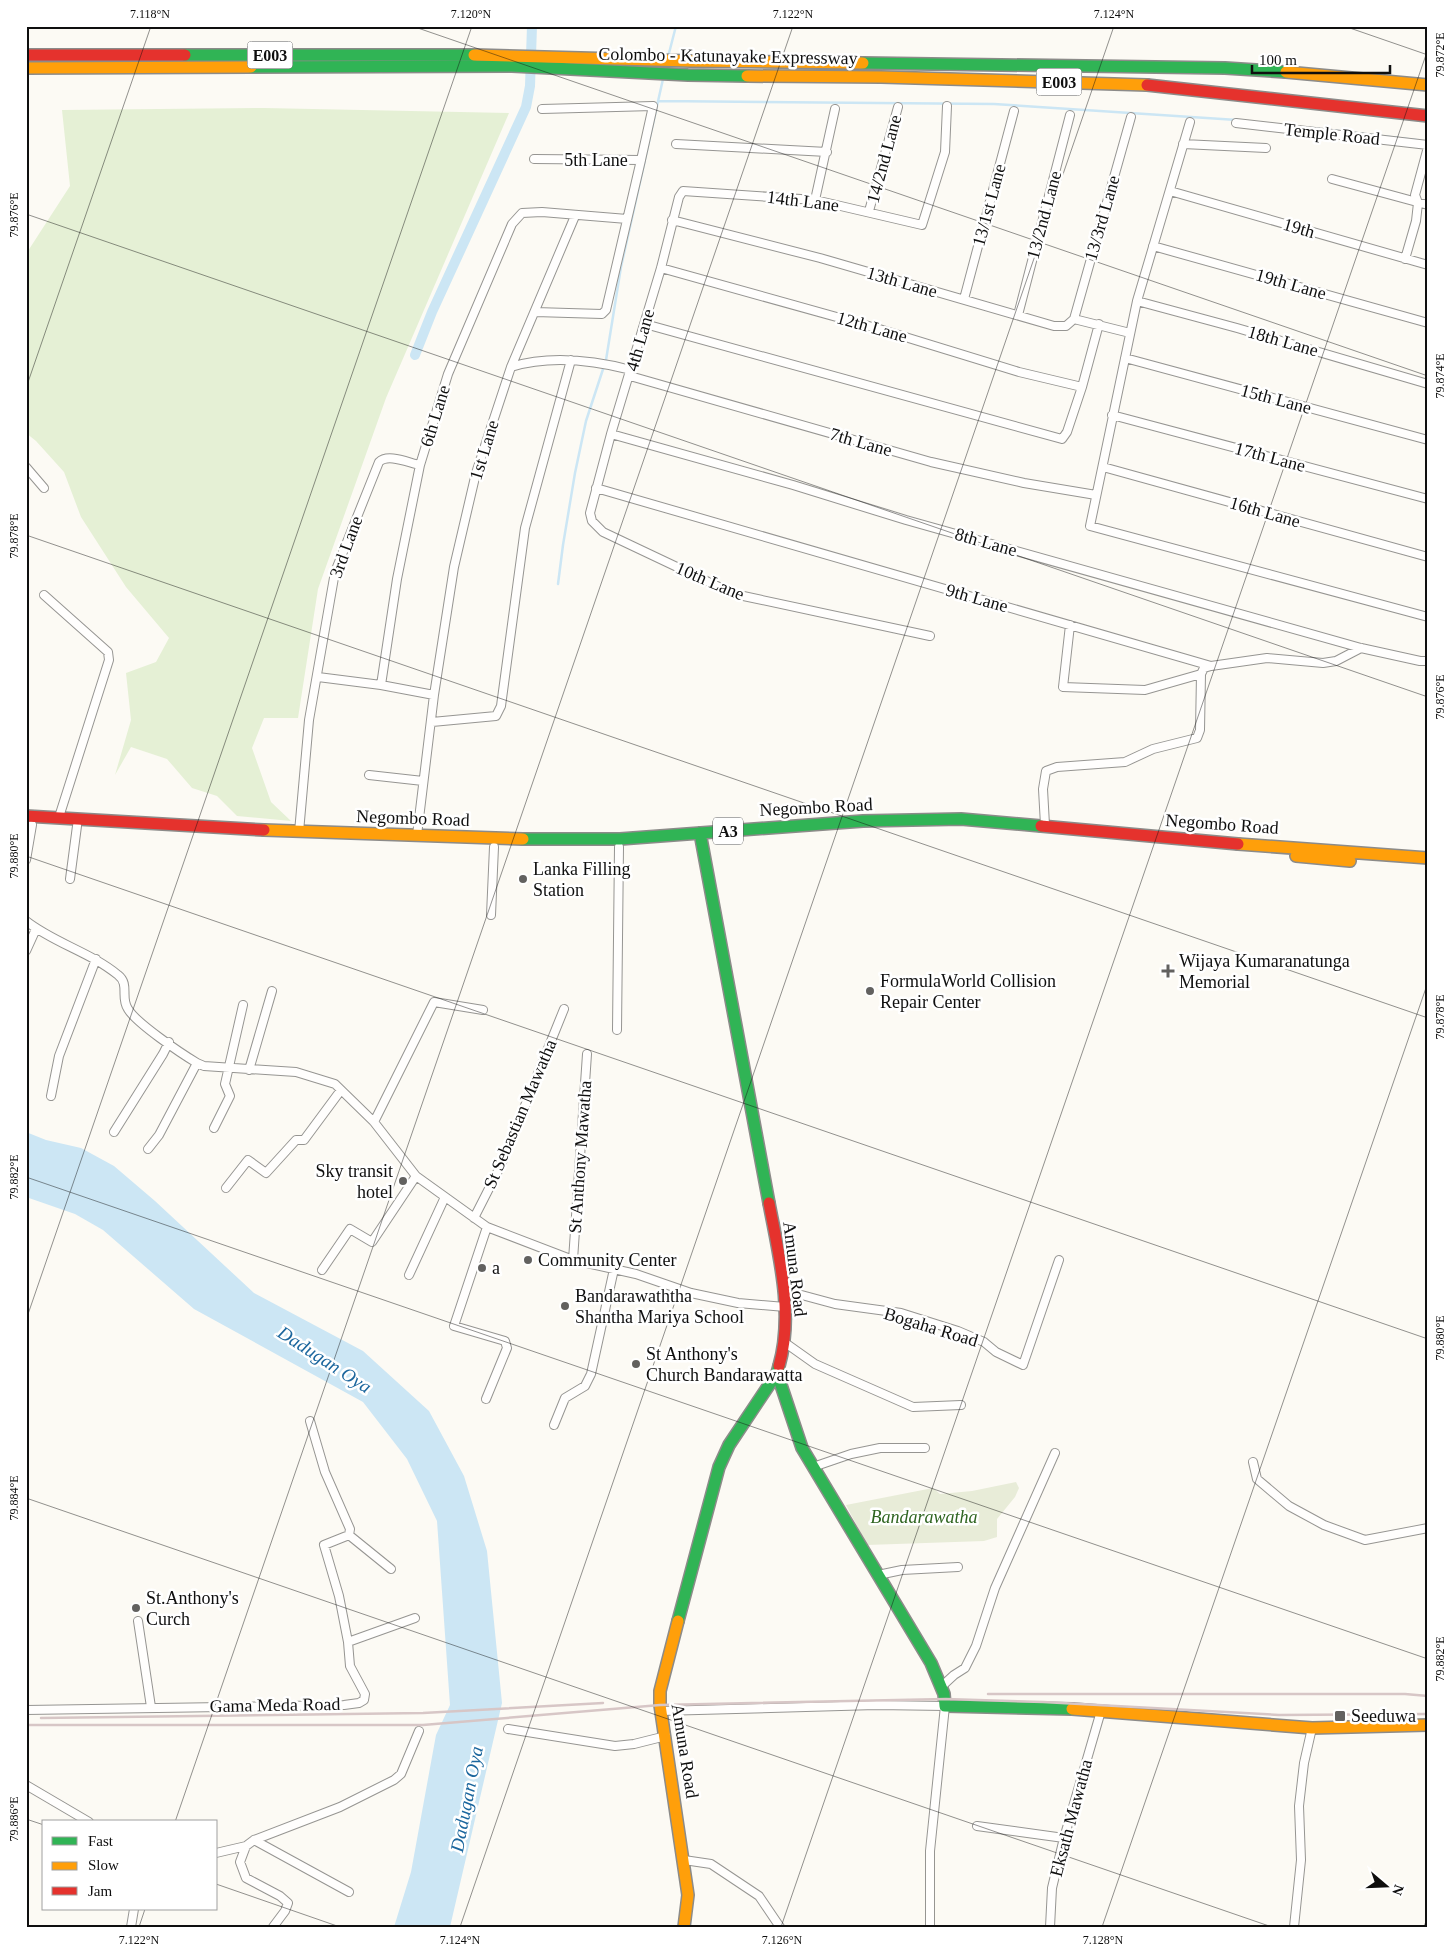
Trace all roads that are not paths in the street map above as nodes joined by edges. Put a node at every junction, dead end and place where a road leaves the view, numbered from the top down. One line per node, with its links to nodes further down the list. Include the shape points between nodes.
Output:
1 (26, 55): 2 (main road, Colombo - Katunayake Expressway / E003)
2 (512, 60): 3 (main road, Colombo - Katunayake Expressway / E003); 4 (main road, Colombo - Katunayake Expressway / E003, via 1225,68); 11 (main road, Colombo - Katunayake Expressway / E003, via 688,75 1136,84)
3 (26, 68)
4 (1428, 85)
5 (947, 106): 28 (street, 14th Lane, via 945,152 922,226)
6 (898, 107): 28 (street, 14/2nd Lane)
7 (542, 109): 21 (street, 5th Lane, via 653,106)
8 (836, 109): 19 (street)
9 (1014, 111): 36 (street, 13/1st Lane)
10 (1070, 115): 39 (street, 13/2nd Lane)
11 (1428, 116)
12 (1130, 117): 40 (street, 13/3rd Lane)
13 (1190, 122): 16 (street)
14 (1236, 123): 17 (street, Temple Road)
15 (676, 144): 19 (street)
16 (1184, 144): 18 (street); 24 (street)
17 (1428, 146): 26 (street, via 1415,195)
18 (1266, 148)
19 (827, 152): 25 (street)
20 (534, 159): 21 (street, 5th Lane)
21 (641, 160): 30 (street)
22 (1332, 179): 26 (street)
23 (682, 191): 25 (street, 14th Lane); 31 (street, 4th Lane)
24 (1170, 191): 32 (street); 33 (street, 19th)
25 (815, 200): 28 (street, 14th Lane)
26 (1418, 203): 27 (street); 33 (street)
27 (1428, 205)
28 (869, 211)
29 (575, 216): 30 (street); 38 (street, 1st Lane); 54 (street, 6th Lane, via 522,213 512,224 448,374)
30 (627, 220): 38 (street, via 606,310 602,314)
31 (672, 220): 35 (street, 4th Lane); 36 (street, 13th Lane)
32 (1153, 246): 37 (street); 41 (street, 19th Lane)
33 (1405, 259): 34 (street, 19th)
34 (1428, 266)
35 (660, 268): 42 (street, 4th Lane); 50 (street, 12th Lane, via 1019,372)
36 (964, 299): 39 (street, 13th Lane)
37 (1137, 301): 44 (street); 49 (street, 18th Lane)
38 (535, 312): 47 (street, 1st Lane)
39 (1018, 315): 40 (street, 13th Lane, via 1054,326 1066,326)
40 (1074, 319): 43 (street, 13th Lane)
41 (1428, 323)
42 (645, 324): 48 (street, 4th Lane); 50 (street, via 1062,439)
43 (1099, 324): 44 (street, 13th Lane); 50 (street)
44 (1130, 333): 45 (street)
45 (1125, 358): 51 (street); 53 (street, 15th Lane)
46 (571, 360): 47 (street, 7th Lane, via 532,362); 48 (street, 7th Lane, via 610,365); 73 (street, via 524,528 501,706 496,716)
47 (511, 367): 72 (street, 1st Lane, via 476,473 458,548)
48 (630, 373): 52 (street, 4th Lane); 59 (street, 7th Lane, via 931,462)
49 (1428, 384)
50 (1082, 387)
51 (1112, 415): 56 (street); 60 (street, 17th Lane)
52 (611, 434): 58 (street, 4th Lane); 66 (street, 8th Lane)
53 (1428, 440)
54 (420, 465): 70 (street, 3rd Lane, via 388,458 379,462 335,572); 71 (street, 6th Lane, via 397,578)
55 (26, 466): 57 (street)
56 (1103, 467): 59 (street); 61 (street, 16th Lane)
57 (44, 488)
58 (596, 488): 64 (street, 9th Lane); 65 (street, 10th Lane, via 590,513 592,521 603,532 734,594)
59 (1096, 495): 63 (street, via 1090,526)
60 (1428, 499)
61 (1428, 557)
62 (44, 595): 76 (street, via 108,652 109,660)
63 (1428, 617)
64 (1070, 625): 68 (street, 9th Lane); 69 (street, via 1063,687 1145,690)
65 (930, 636)
66 (1361, 648): 67 (street); 68 (street, 9th Lane, via 1336,661 1322,663 1267,658)
67 (1428, 661)
68 (1211, 666): 69 (street, via 1204,668)
69 (1201, 674): 78 (street, via 1197,738 1153,749 1125,762 1057,767 1046,771 1043,789)
70 (318, 677): 71 (street); 80 (street, 3rd Lane, via 309,720)
71 (381, 685): 72 (street)
72 (434, 695): 73 (street, 1st Lane)
73 (432, 722): 75 (street, 1st Lane)
74 (369, 775): 75 (street)
75 (423, 781): 81 (street, 1st Lane)
76 (59, 817): 77 (main road, Negombo Road / A3); 80 (main road, Negombo Road / A3)
77 (28, 822): 79 (main road, Negombo Road / A3); 86 (street)
78 (1045, 825): 82 (main road, Negombo Road / A3, via 961,819 873,821); 85 (main road, Negombo Road / A3)
79 (77, 826): 84 (main road, Negombo Road / A3, via 299,840); 88 (street)
80 (299, 832): 81 (main road, Negombo Road / A3)
81 (418, 836): 82 (main road, Negombo Road / A3, via 562,840)
82 (700, 838): 83 (main road, Negombo Road / A3); 87 (main road, Negombo Road / A3, via 959,828); 120 (main road, Amuna Road)
83 (619, 846): 84 (main road, Negombo Road / A3); 98 (street)
84 (494, 847): 89 (street)
85 (1428, 858)
86 (26, 860)
87 (1428, 866)
88 (70, 879)
89 (492, 915)
90 (26, 921): 91 (street)
91 (36, 929): 92 (street); 93 (street)
92 (26, 951)
93 (96, 959): 99 (street, via 121,976 125,985 123,1000 132,1015); 105 (street, via 59,1056)
94 (272, 991): 103 (street)
95 (243, 1006): 102 (street)
96 (564, 1009): 113 (street, St Sebastian Mawatha, via 501,1165)
97 (483, 1010): 106 (street, via 434,1002)
98 (617, 1030)
99 (169, 1042): 101 (street); 108 (street)
100 (587, 1054): 115 (street, St Anthony Mawatha)
101 (197, 1063): 102 (street); 109 (street, via 159,1135)
102 (229, 1067): 103 (street); 107 (street, via 226,1088 230,1096)
103 (249, 1070): 104 (street, via 296,1072 335,1084)
104 (341, 1090): 106 (street); 111 (street, via 304,1140 296,1140 266,1173 248,1160)
105 (52, 1096)
106 (374, 1122): 110 (street)
107 (214, 1128)
108 (114, 1132)
109 (148, 1149)
110 (416, 1176): 112 (street); 117 (street, via 372,1242 350,1229)
111 (226, 1188)
112 (445, 1197): 113 (street); 119 (street)
113 (474, 1218): 114 (street)
114 (487, 1227): 115 (street); 124 (street, via 454,1326 505,1341 507,1348)
115 (573, 1260): 118 (street)
116 (1059, 1260): 120 (street, Bogaha Road, via 1023,1365 958,1331 909,1316 835,1304)
117 (322, 1270)
118 (614, 1270): 121 (street, via 729,1301); 127 (street, via 591,1374 585,1386 565,1398)
119 (409, 1275)
120 (783, 1290): 121 (main road, Amuna Road)
121 (786, 1307): 122 (main road, Amuna Road)
122 (784, 1342): 123 (main road, Amuna Road); 125 (street, via 815,1364 914,1407)
123 (777, 1373): 131 (main road, via 802,1448); 144 (main road, Amuna Road, via 729,1445 719,1468 662,1683)
124 (486, 1399)
125 (961, 1405)
126 (310, 1421): 133 (street, via 325,1472 350,1529)
127 (554, 1425)
128 (926, 1448): 131 (street, via 880,1448)
129 (1055, 1453): 140 (street, via 995,1588 976,1646 964,1668)
130 (1253, 1462): 132 (street, via 1257,1479 1289,1506 1324,1526 1365,1540)
131 (814, 1467): 136 (main road)
132 (1428, 1528)
133 (349, 1535): 135 (street); 139 (street, Gama Meda Road, via 324,1545)
134 (958, 1566): 136 (street)
135 (391, 1569)
136 (878, 1574): 140 (main road, via 931,1663)
137 (415, 1618): 139 (street)
138 (138, 1621): 142 (street)
139 (348, 1642): 142 (street, Gama Meda Road, via 350,1666 365,1694 359,1703)
140 (941, 1687): 141 (main road)
141 (945, 1706): 144 (street); 145 (main road); 165 (street, via 930,1851)
142 (151, 1708): 143 (street, Gama Meda Road)
143 (26, 1710)
144 (661, 1711): 150 (main road, Amuna Road)
145 (1101, 1711): 147 (main road); 154 (street, Eksath Mawatha)
146 (1428, 1725): 147 (main road)
147 (1312, 1728): 167 (street, via 1299,1806 1301,1860)
148 (508, 1729): 150 (street, via 615,1746)
149 (419, 1731): 155 (street, via 401,1774 394,1780 340,1807)
150 (666, 1736): 158 (main road, Amuna Road)
151 (26, 1785): 152 (street)
152 (86, 1820)
153 (977, 1826): 154 (street)
154 (1064, 1838): 166 (street, Eksath Mawatha, via 1052,1888)
155 (254, 1840): 156 (street); 159 (street)
156 (246, 1846): 157 (street); 162 (street, via 240,1862 246,1878 288,1902)
157 (218, 1853)
158 (684, 1860): 163 (main road, Amuna Road, via 688,1904); 164 (street, via 711,1864 759,1896)
159 (349, 1892)
160 (134, 1910): 161 (street)
161 (131, 1927)
162 (273, 1927)
163 (684, 1927)
164 (780, 1927)
165 (930, 1927)
166 (1050, 1927)
167 (1294, 1927)

